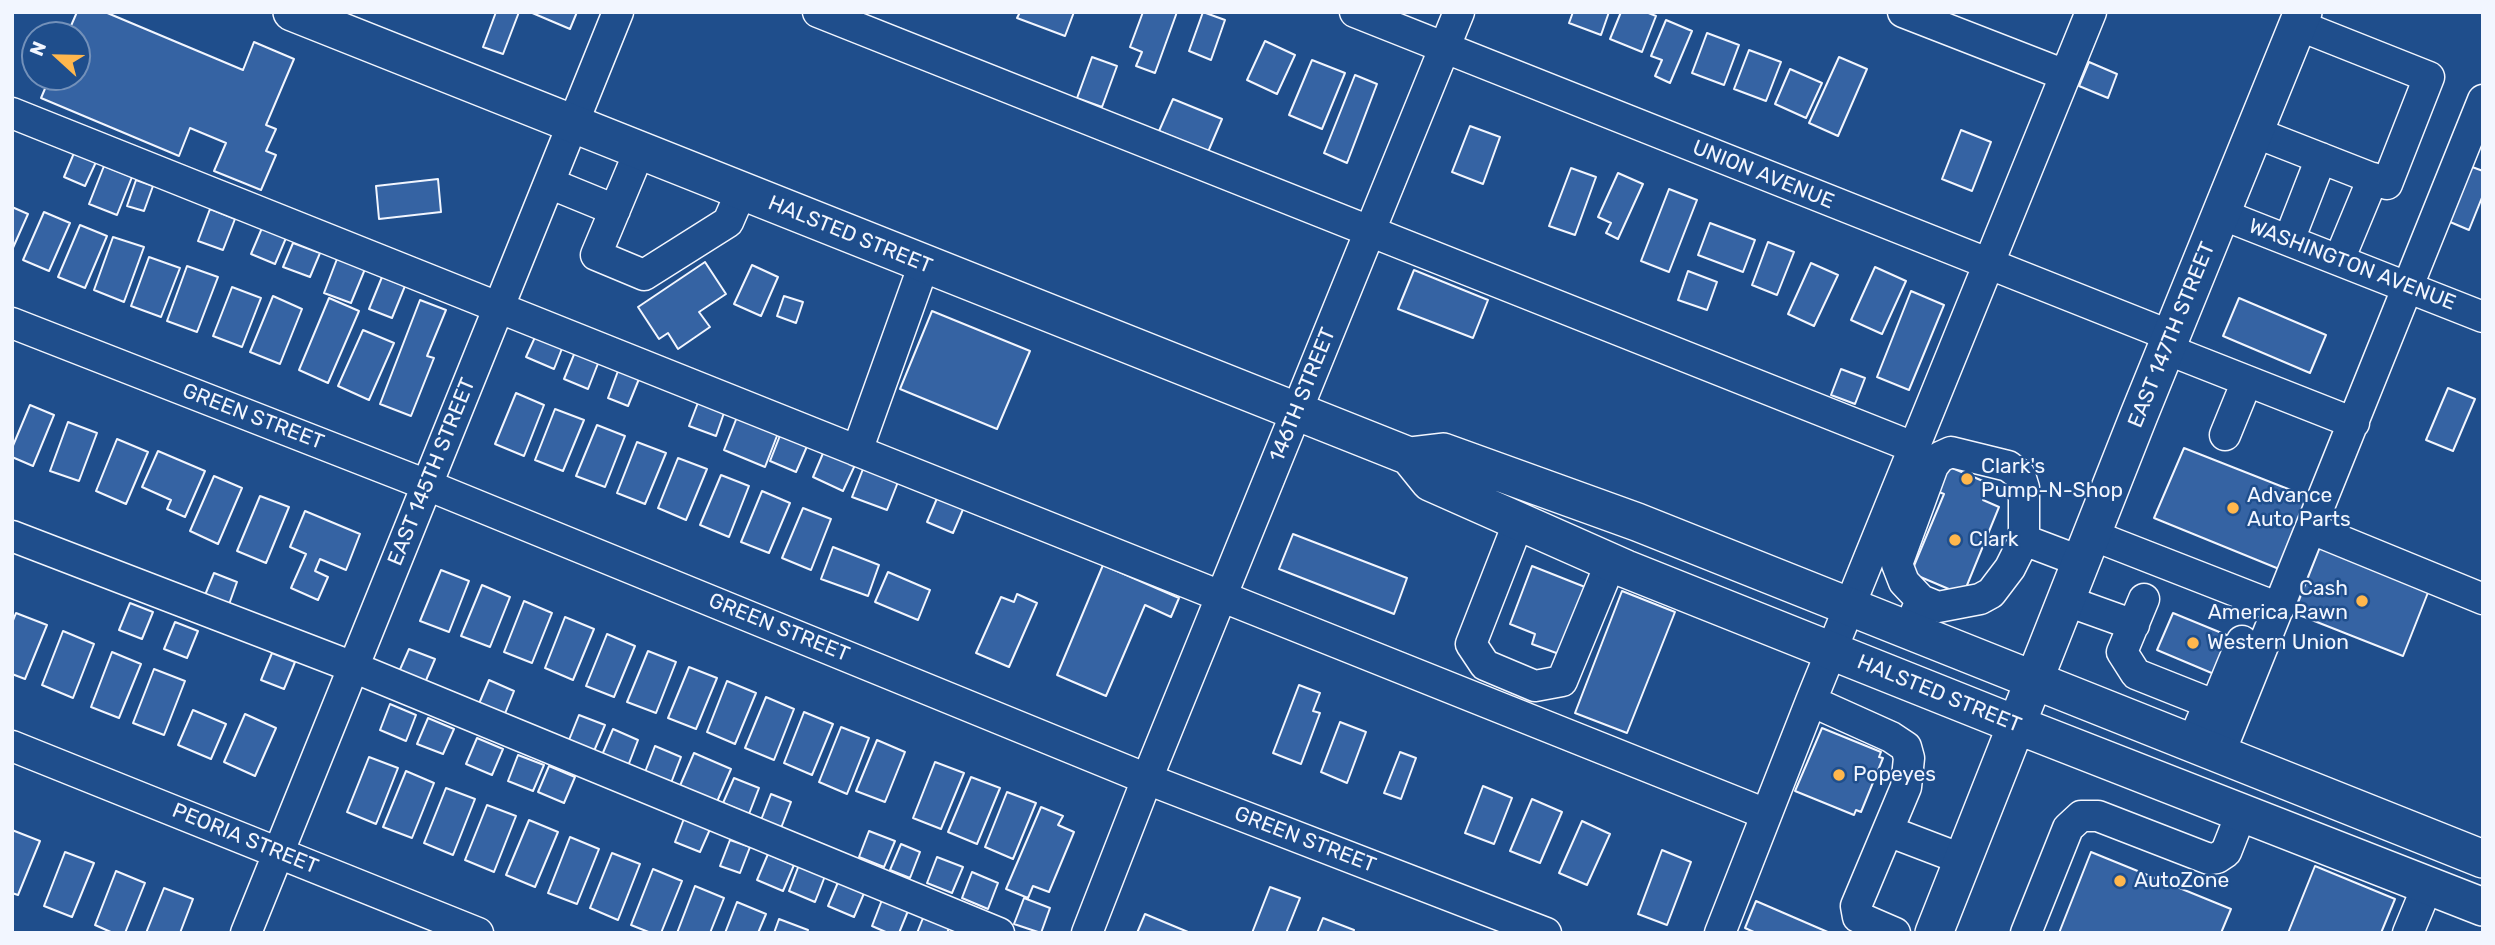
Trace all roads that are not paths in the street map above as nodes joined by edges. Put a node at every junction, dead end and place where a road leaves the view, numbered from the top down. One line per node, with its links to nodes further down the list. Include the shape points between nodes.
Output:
1 (292, 12): 13 (main road, HALSTED STREET)
2 (618, 12): 13 (street, EAST 145TH STREET)
3 (818, 12): 22 (street)
4 (1355, 12): 9 (street, UNION AVENUE)
5 (1459, 12): 9 (street, 146TH STREET)
6 (1903, 12): 10 (street)
7 (2091, 12): 10 (street)
8 (2301, 18): 14 (main road, EAST 147TH STREET); 17 (street, via 2429,77 2387,184)
9 (1444, 48): 22 (street, 146TH STREET); 26 (street, UNION AVENUE)
10 (2065, 75): 26 (street)
11 (2483, 100): 27 (street)
12 (12, 113): 28 (street)
13 (572, 125): 15 (main road, HALSTED STREET); 18 (street, EAST 145TH STREET)
14 (2254, 132): 16 (street); 21 (main road, EAST 147TH STREET)
15 (639, 152): 19 (main road, HALSTED STREET); 20 (street)
16 (2321, 158): 17 (street); 23 (street)
17 (2373, 178): 24 (street)
18 (549, 183): 20 (street); 28 (street, EAST 145TH STREET)
19 (741, 192): 20 (street, via 728,222 644,275 596,255); 25 (main road, HALSTED STREET)
20 (615, 209)
21 (2221, 214): 23 (street, WASHINGTON AVENUE); 31 (main road, EAST 147TH STREET)
22 (1370, 230): 33 (street, 146TH STREET); 36 (street)
23 (2289, 240): 24 (street, WASHINGTON AVENUE)
24 (2339, 260): 27 (street, WASHINGTON AVENUE)
25 (924, 264): 33 (main road, HALSTED STREET); 37 (street)
26 (1988, 264): 31 (street, UNION AVENUE); 36 (street)
27 (2409, 287): 29 (street, WASHINGTON AVENUE); 34 (street)
28 (498, 307): 37 (street); 39 (street, EAST 145TH STREET)
29 (2483, 317)
30 (12, 323): 39 (street, GREEN STREET)
31 (2169, 343): 32 (street, UNION AVENUE); 44 (main road, EAST 147TH STREET)
32 (2247, 382): 34 (street, UNION AVENUE); 35 (street)
33 (1296, 412): 38 (main road, HALSTED STREET); 46 (street, 146TH STREET)
34 (2354, 423): 41 (street)
35 (2225, 435)
36 (1913, 447): 49 (street)
37 (857, 451): 46 (street)
38 (1409, 456): 40 (main road, HALSTED STREET, via 1430,482); 49 (main road, HALSTED STREET, via 1443,452)
39 (426, 485): 54 (street, EAST 145TH STREET); 63 (street, GREEN STREET)
40 (1519, 521): 45 (main road, HALSTED STREET); 45 (street, via 1471,644 1485,665 1535,686 1562,681)
41 (2312, 529): 47 (street); 50 (street)
42 (12, 536): 54 (street)
43 (2024, 540): 44 (street); 51 (street, via 1991,593); 51 (street, via 2020,475 2008,466 1951,452 1940,457 1897,564)
44 (2087, 548): 48 (main road, EAST 147TH STREET); 50 (street)
45 (1611, 562): 53 (main road, HALSTED STREET)
46 (1221, 597): 63 (street, 146TH STREET); 64 (street)
47 (2483, 599)
48 (2067, 601): 55 (street, via 2139,612 2122,652); 56 (main road, EAST 147TH STREET)
49 (1849, 606): 51 (main road, HALSTED STREET); 53 (street)
50 (2280, 608): 62 (street)
51 (1915, 615): 56 (main road, HALSTED STREET)
52 (2242, 641): 58 (street, via 2219,697)
53 (1831, 651): 57 (street); 60 (main road, HALSTED STREET)
54 (353, 667): 67 (street, EAST 145TH STREET); 74 (street)
55 (2136, 674): 58 (street); 59 (street)
56 (2034, 682): 59 (main road, HALSTED STREET); 60 (main road, EAST 147TH STREET)
57 (1811, 701): 64 (street); 66 (street, via 1906,747 1906,787)
58 (2209, 703): 62 (street)
59 (2119, 715): 62 (main road, HALSTED STREET)
60 (2017, 725): 65 (main road, HALSTED STREET); 69 (main road, EAST 147TH STREET)
61 (12, 746): 67 (street, PEORIA STREET)
62 (2206, 749): 68 (main road, HALSTED STREET)
63 (1147, 779): 75 (street, 146TH STREET); 76 (street, GREEN STREET)
64 (1766, 814): 77 (street)
65 (2241, 814): 70 (main road, HALSTED STREET); 80 (street, via 2226,852 2209,859 2098,816 2081,816 2068,828)
66 (1888, 831): 69 (street); 78 (street, via 1856,906 1858,917)
67 (278, 852): 72 (street, EAST 145TH STREET); 73 (street, PEORIA STREET)
68 (2483, 859)
69 (1964, 860): 79 (main road, EAST 147TH STREET)
70 (2427, 887): 71 (main road, HALSTED STREET); 81 (street)
71 (2483, 907)
72 (246, 933)
73 (478, 933)
74 (999, 933)
75 (1087, 933)
76 (1546, 933)
77 (1720, 933)
78 (1895, 933)
79 (1934, 933)
80 (2026, 933)
81 (2408, 933)

